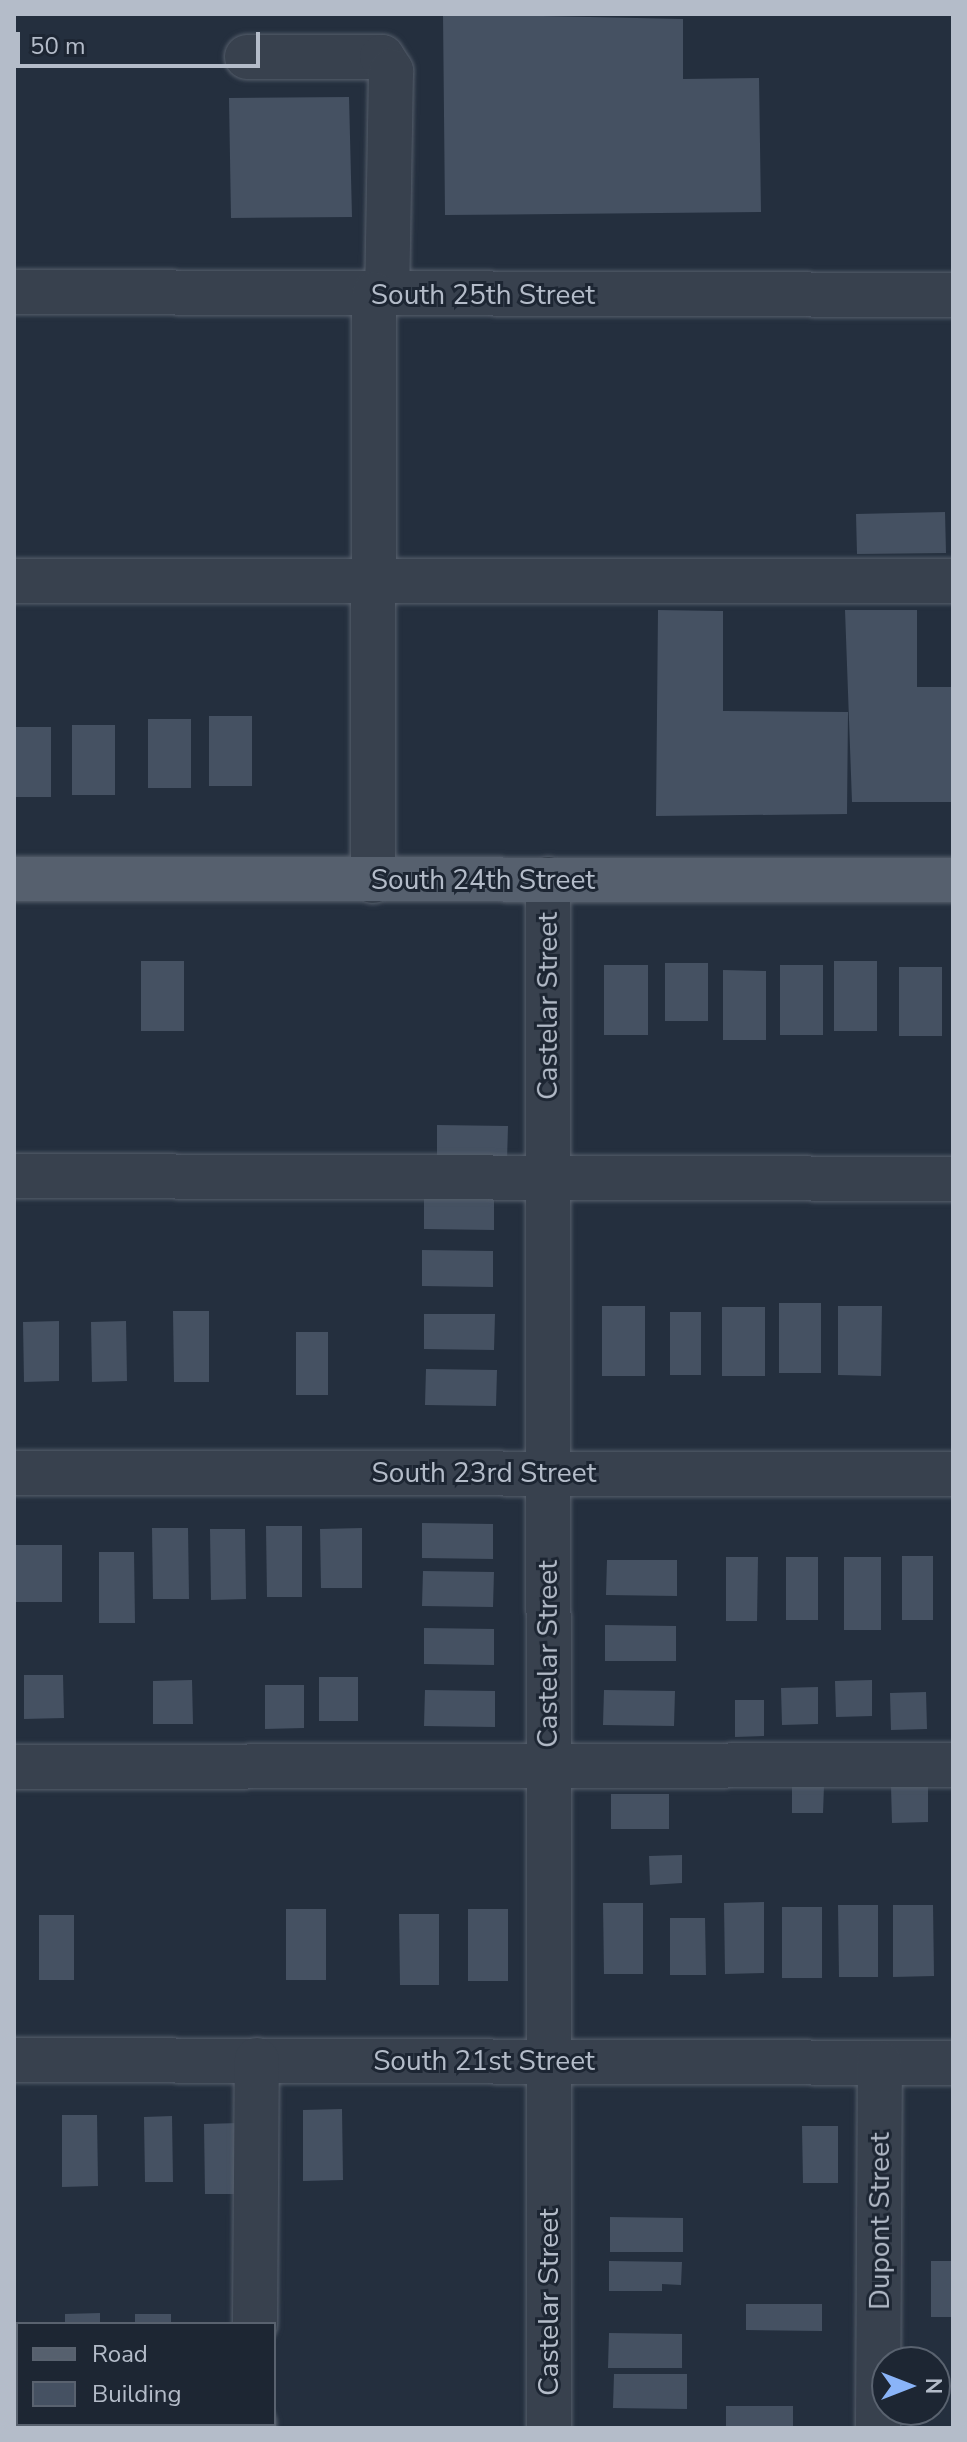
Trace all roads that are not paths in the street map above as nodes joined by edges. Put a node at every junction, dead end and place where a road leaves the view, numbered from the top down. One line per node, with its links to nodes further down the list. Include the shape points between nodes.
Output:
1 (247, 57): 3 (street, via 382,57 391,71)
2 (14, 292): 3 (street, South 25th Street)
3 (380, 294): 4 (street, South 25th Street); 6 (street)
4 (953, 295)
5 (14, 581): 6 (street)
6 (374, 581): 7 (street); 11 (street)
7 (953, 581)
8 (14, 879): 11 (main road, South 24th Street)
9 (548, 879): 10 (main road, South 24th Street); 11 (main road, South 24th Street); 13 (street, Castelar Street)
10 (953, 880)
11 (373, 881)
12 (14, 1176): 13 (street)
13 (548, 1178): 14 (street); 16 (street, Castelar Street)
14 (953, 1179)
15 (14, 1473): 16 (street, South 23rd Street)
16 (548, 1473): 17 (street, South 23rd Street); 18 (street, Castelar Street)
17 (953, 1474)
18 (548, 1765): 19 (street); 20 (street); 23 (street, Castelar Street)
19 (953, 1765)
20 (14, 1767)
21 (14, 2060): 22 (street, South 21st Street)
22 (257, 2060): 23 (street, South 21st Street); 26 (street)
23 (549, 2061): 24 (street, South 21st Street); 27 (street, Castelar Street)
24 (880, 2063): 25 (street, South 21st Street); 28 (street, Dupont Street)
25 (953, 2063)
26 (255, 2322)
27 (549, 2428)
28 (878, 2428)

